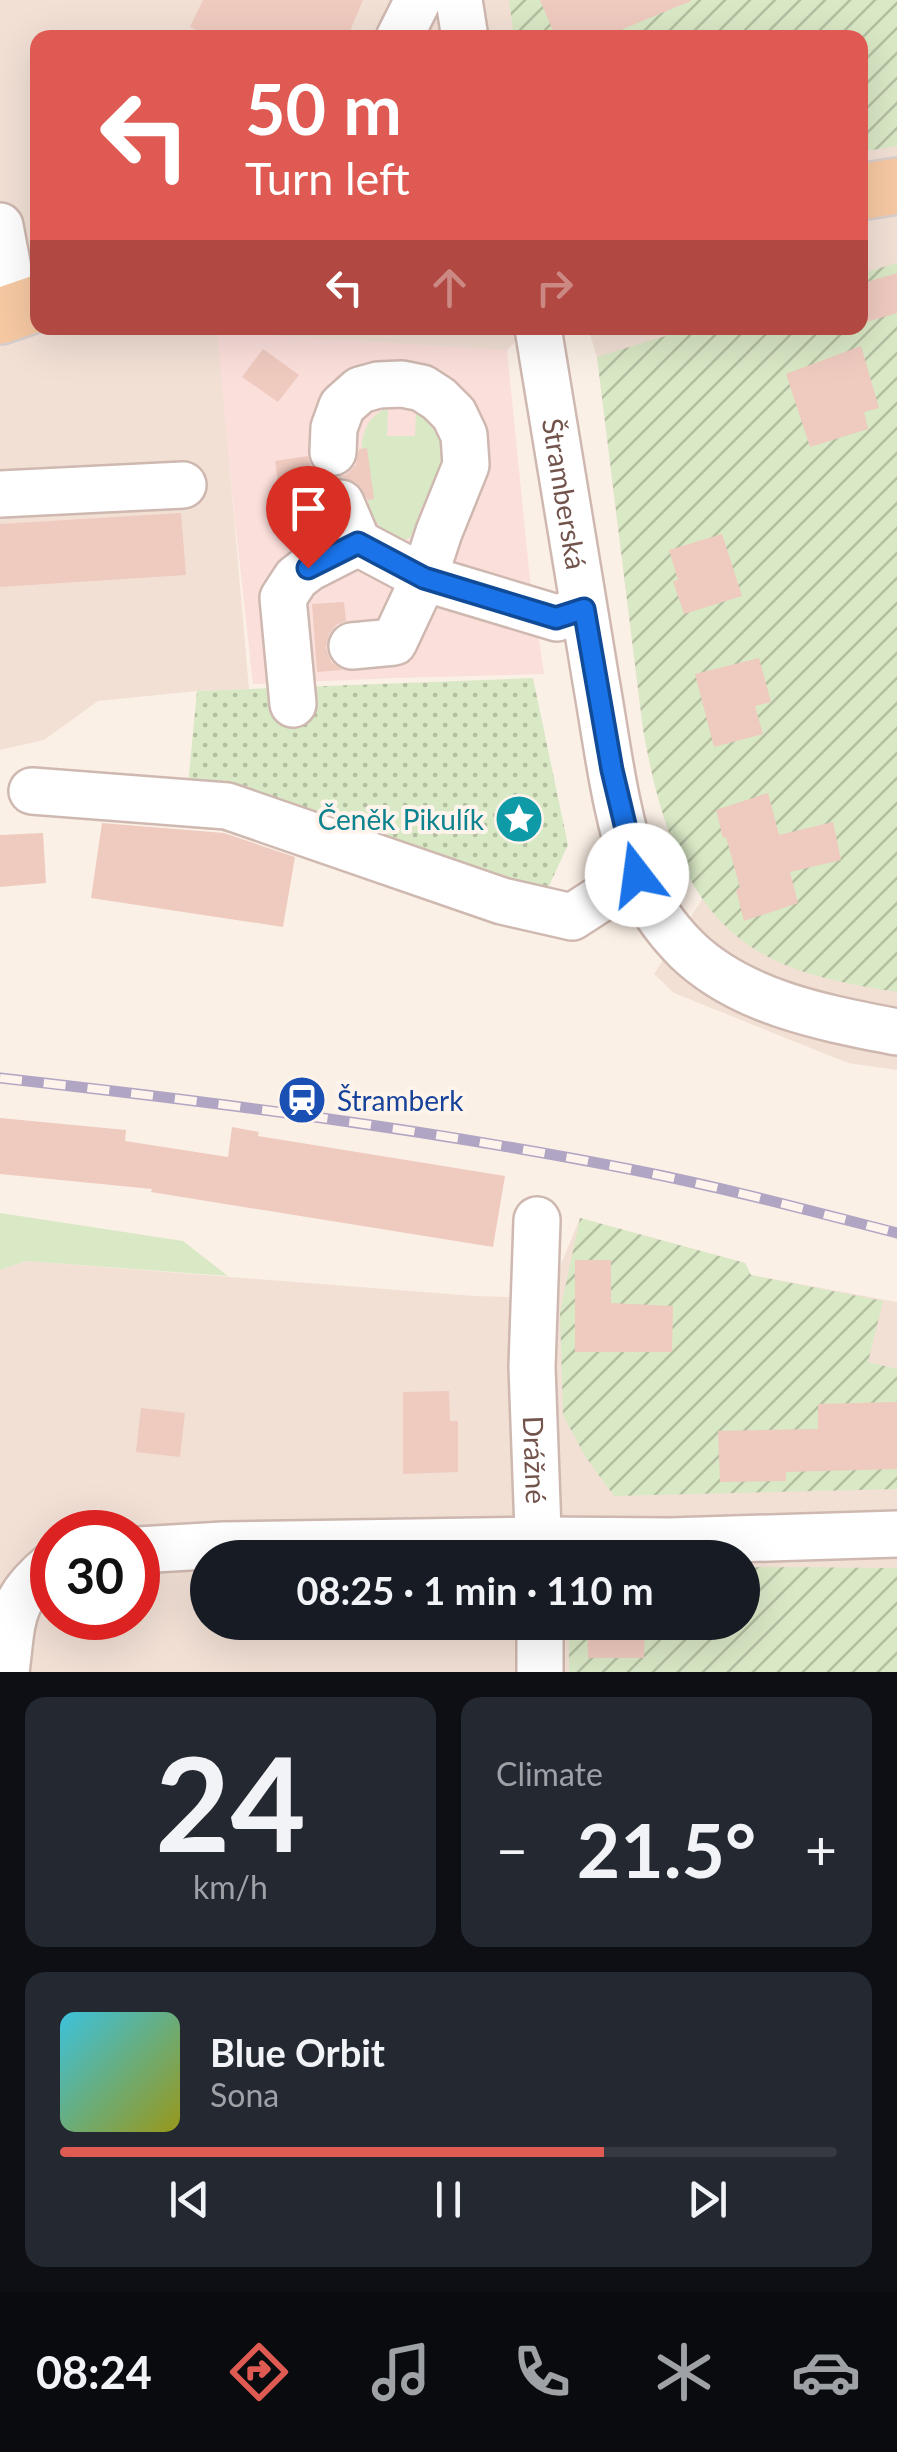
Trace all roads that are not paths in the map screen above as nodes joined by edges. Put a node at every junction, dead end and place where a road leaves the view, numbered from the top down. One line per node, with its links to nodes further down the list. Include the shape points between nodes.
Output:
1 (418, 0): 3 (street)
2 (458, 0): 4 (street)
3 (403, 30)
4 (464, 30)
5 (897, 186): 6 (main road)
6 (868, 191)
7 (0, 226): 8 (street)
8 (18, 310)
9 (539, 335): 14 (street, Štramberská)
10 (333, 452): 13 (street, via 342,406 360,390 422,388 454,414 466,465)
11 (183, 485): 12 (street)
12 (0, 494)
13 (415, 596): 14 (street, via 556,618); 15 (street, via 394,642); 16 (street, via 350,523 284,598)
14 (584, 609): 18 (street, Štramberská)
15 (351, 632)
16 (293, 704)
17 (32, 791): 18 (street, via 227,806 502,900 572,917)
18 (637, 875): 19 (street, Štramberská, via 664,924 714,971 781,1004)
19 (897, 1032)
20 (537, 1220): 22 (street, Drážné, via 532,1367)
21 (897, 1534): 23 (street)
22 (539, 1540)
23 (702, 1540)
24 (190, 1548): 25 (street, Drážné)
25 (160, 1549)
26 (30, 1584): 28 (street, via 15,1607)
27 (540, 1640): 29 (street)
28 (6, 1672)
29 (540, 1672)

